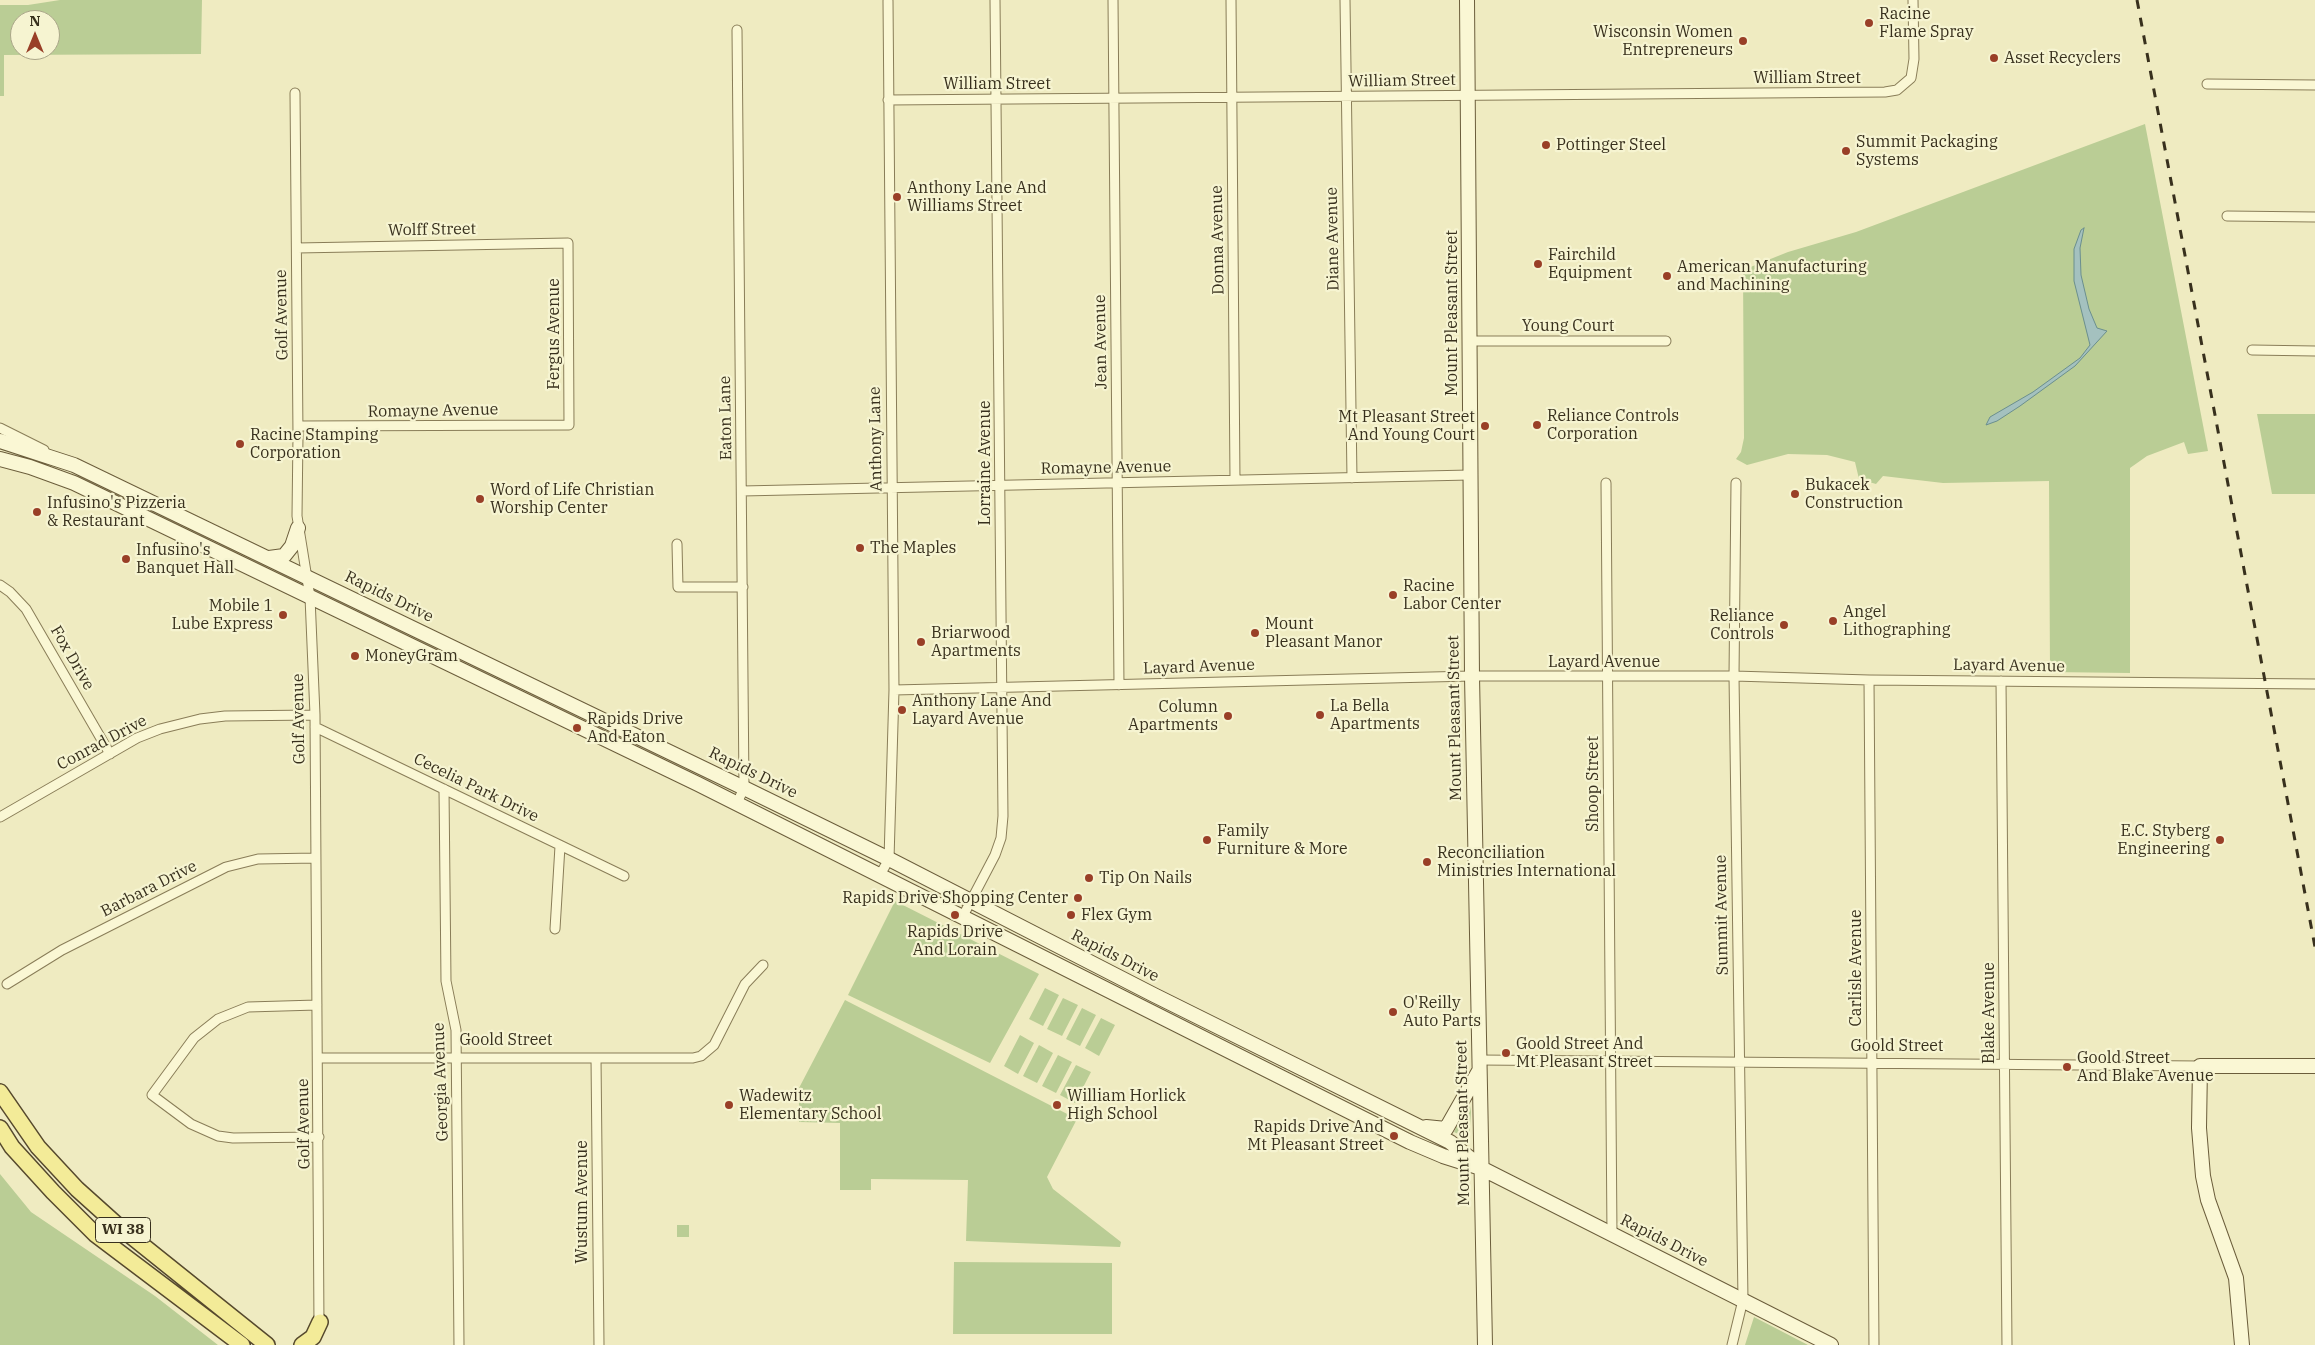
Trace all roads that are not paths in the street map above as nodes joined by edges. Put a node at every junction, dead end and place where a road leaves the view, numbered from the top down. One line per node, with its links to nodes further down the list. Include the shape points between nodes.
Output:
1 (995, 0): 16 (street, Lorraine Avenue)
2 (1113, 0): 15 (street, Jean Avenue)
3 (1231, 0): 14 (street, Donna Avenue)
4 (1344, 0): 13 (street, Diane Avenue)
5 (1467, 0): 12 (street, Mount Pleasant Street)
6 (1913, 0): 12 (street, William Street, via 1914,59 1911,78 1897,90)
7 (888, 1): 17 (street, Anthony Lane)
8 (737, 30): 41 (street, Eaton Lane)
9 (2207, 84): 10 (street)
10 (2315, 85)
11 (295, 93): 21 (street, Golf Avenue)
12 (1468, 95): 13 (street, William Street); 23 (street, Mount Pleasant Street)
13 (1345, 96): 14 (street, William Street); 33 (street, Diane Avenue)
14 (1232, 97): 15 (street, William Street); 34 (street, Donna Avenue)
15 (1114, 98): 16 (street, William Street); 35 (street, Jean Avenue)
16 (996, 99): 17 (street, William Street); 39 (street, Lorraine Avenue)
17 (888, 100): 40 (street, Anthony Lane)
18 (2227, 216): 19 (street)
19 (2315, 217)
20 (568, 242): 21 (street, Wolff Street); 26 (street, Fergus Avenue)
21 (296, 248): 27 (street, Golf Avenue)
22 (1666, 341): 23 (street, Young Court)
23 (1470, 342): 32 (street, Mount Pleasant Street)
24 (2252, 350): 25 (street)
25 (2315, 351)
26 (569, 425): 27 (street, Romayne Avenue)
27 (298, 426): 44 (street, Golf Avenue)
28 (0, 428): 31 (street, Rapids Drive)
29 (0, 441): 31 (street)
30 (0, 459): 42 (street, Rapids Drive, via 66,480)
31 (74, 465): 38 (street, Rapids Drive)
32 (1470, 475): 33 (street, Romayne Avenue); 58 (street, Mount Pleasant Street)
33 (1352, 478): 34 (street, Romayne Avenue)
34 (1235, 480): 35 (street, Romayne Avenue)
35 (1118, 483): 39 (street, Romayne Avenue); 64 (street, Jean Avenue)
36 (1606, 483): 60 (street, Shoop Street)
37 (1736, 483): 59 (street, Summit Avenue)
38 (114, 484): 42 (street); 43 (street, Rapids Drive)
39 (1000, 486): 40 (street, Romayne Avenue); 65 (street, Lorraine Avenue)
40 (892, 488): 41 (street, Romayne Avenue); 67 (street, Anthony Lane)
41 (742, 492): 50 (street, Eaton Lane)
42 (108, 499): 45 (street, Rapids Drive)
43 (196, 523): 45 (street); 47 (street, Rapids Drive)
44 (298, 528): 47 (street, via 292,546 284,556); 48 (street, Golf Avenue)
45 (190, 538): 51 (street, Rapids Drive)
46 (677, 544): 50 (street, via 678,587)
47 (269, 558): 48 (street, Rapids Drive)
48 (307, 576): 51 (street, Golf Avenue); 52 (street, Rapids Drive)
49 (0, 585): 73 (street, Fox Drive, via 26,609)
50 (743, 587): 74 (street, Eaton Lane)
51 (310, 597): 53 (street, Rapids Drive); 69 (street, Golf Avenue)
52 (380, 612): 53 (street); 54 (street, Rapids Drive)
53 (373, 627): 55 (street, Rapids Drive)
54 (412, 627): 55 (street); 56 (street, Rapids Drive)
55 (404, 642): 57 (street, Rapids Drive)
56 (468, 655): 57 (street); 66 (street, Rapids Drive)
57 (461, 670): 68 (street, Rapids Drive)
58 (1472, 676): 60 (street, Layard Avenue); 64 (street, Layard Avenue); 96 (street, Mount Pleasant Street)
59 (1734, 676): 60 (street, Layard Avenue); 61 (street, Layard Avenue); 93 (street, Summit Avenue)
60 (1607, 678): 92 (street, Shoop Street)
61 (1869, 680): 62 (street, Layard Avenue); 94 (street, Carlisle Avenue)
62 (2001, 681): 63 (street, Layard Avenue); 95 (street, Blake Avenue)
63 (2315, 684)
64 (1119, 685): 65 (street, Layard Avenue)
65 (1002, 687): 67 (street, Layard Avenue); 83 (street, Lorraine Avenue, via 1002,829 996,854)
66 (542, 690): 68 (street); 71 (street, Rapids Drive)
67 (894, 690): 80 (street, Anthony Lane)
68 (535, 706): 72 (street, Rapids Drive)
69 (315, 714): 70 (street, Golf Avenue); 73 (street, Conrad Drive, via 200,718 160,729)
70 (315, 727): 75 (street, Cecelia Park Drive); 79 (street, Golf Avenue)
71 (622, 730): 72 (street); 74 (street, Rapids Drive)
72 (616, 744): 76 (street, Rapids Drive)
73 (110, 754): 77 (street, Conrad Drive)
74 (744, 788): 76 (street, Eaton Lane); 80 (street, Rapids Drive)
75 (444, 789): 78 (street, Cecelia Park Drive); 90 (street, Georgia Avenue, via 446,981 456,1030)
76 (737, 804): 81 (street, Rapids Drive)
77 (0, 817)
78 (560, 846): 82 (street, Cecelia Park Drive); 85 (street)
79 (316, 858): 87 (street, Barbara Drive, via 258,859 226,867 62,950); 88 (street, Golf Avenue)
80 (889, 859): 81 (street, Anthony Lane); 83 (street, Rapids Drive)
81 (880, 875): 84 (street, Rapids Drive)
82 (624, 876)
83 (971, 902): 84 (street, Lorraine Avenue); 100 (street, Rapids Drive)
84 (963, 916): 103 (street, Rapids Drive, via 1410,1142)
85 (555, 928)
86 (764, 965): 91 (street, Goold Street, via 745,984 714,1045 701,1056)
87 (7, 984)
88 (317, 1005): 89 (street, Golf Avenue); 102 (street, via 265,1005 233,1011 205,1028 152,1095 195,1126 218,1136)
89 (318, 1058): 90 (street, Goold Street); 102 (street, Golf Avenue)
90 (457, 1058): 91 (street, Goold Street); 111 (street, Georgia Avenue)
91 (596, 1058): 112 (street, Wustum Avenue)
92 (1611, 1061): 93 (street, Goold Street); 96 (street, Goold Street); 104 (street, Shoop Street)
93 (1739, 1062): 94 (street, Goold Street); 105 (street, Summit Avenue)
94 (1872, 1063): 95 (street, Goold Street); 116 (street, Carlisle Avenue)
95 (2004, 1064): 97 (street, Goold Street); 117 (street, Blake Avenue)
96 (1479, 1065): 100 (street, via 1446,1129); 103 (street, Mount Pleasant Street)
97 (2200, 1066): 98 (street, Goold Street); 118 (street, via 2199,1128 2203,1176 2236,1278)
98 (2315, 1066)
99 (0, 1092): 108 (main road, WI 38, via 38,1147 77,1189)
100 (1418, 1126): 103 (street, Rapids Drive, via 1450,1142)
101 (0, 1128): 107 (main road, WI 38, via 12,1147 95,1234)
102 (319, 1137): 106 (street, Golf Avenue)
103 (1481, 1168): 104 (street, Rapids Drive); 113 (street, Mount Pleasant Street)
104 (1612, 1234): 105 (street, Rapids Drive)
105 (1743, 1300): 114 (street, Summit Avenue); 115 (street, Rapids Drive)
106 (320, 1322): 109 (main road, via 313,1337); 110 (street, Golf Avenue)
107 (242, 1345)
108 (267, 1345)
109 (302, 1345)
110 (314, 1345)
111 (460, 1345)
112 (599, 1345)
113 (1485, 1345)
114 (1732, 1345)
115 (1831, 1345)
116 (1874, 1345)
117 (2007, 1345)
118 (2242, 1345)

